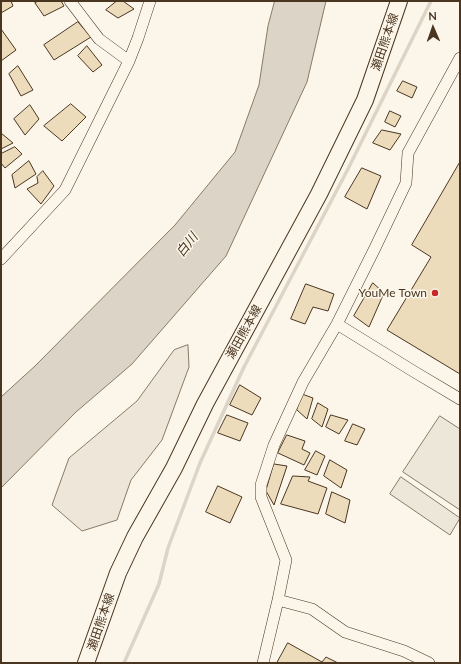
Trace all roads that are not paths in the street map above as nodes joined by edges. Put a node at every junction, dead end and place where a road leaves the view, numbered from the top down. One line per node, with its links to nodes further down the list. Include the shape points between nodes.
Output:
1 (70, 1): 5 (street, via 99,39)
2 (150, 1): 5 (street)
3 (399, 1): 10 (main road, 瀬田熊本線, via 365,100 319,194 135,537 118,573)
4 (460, 58): 7 (street, via 408,153 406,182)
5 (129, 61): 6 (street, via 66,190)
6 (1, 258)
7 (337, 324): 8 (street); 9 (street, via 303,382 274,445 261,486 261,497 286,560)
8 (460, 399)
9 (278, 600): 11 (street); 12 (street, via 312,609 345,632 404,651)
10 (86, 663)
11 (263, 663)
12 (429, 663)

